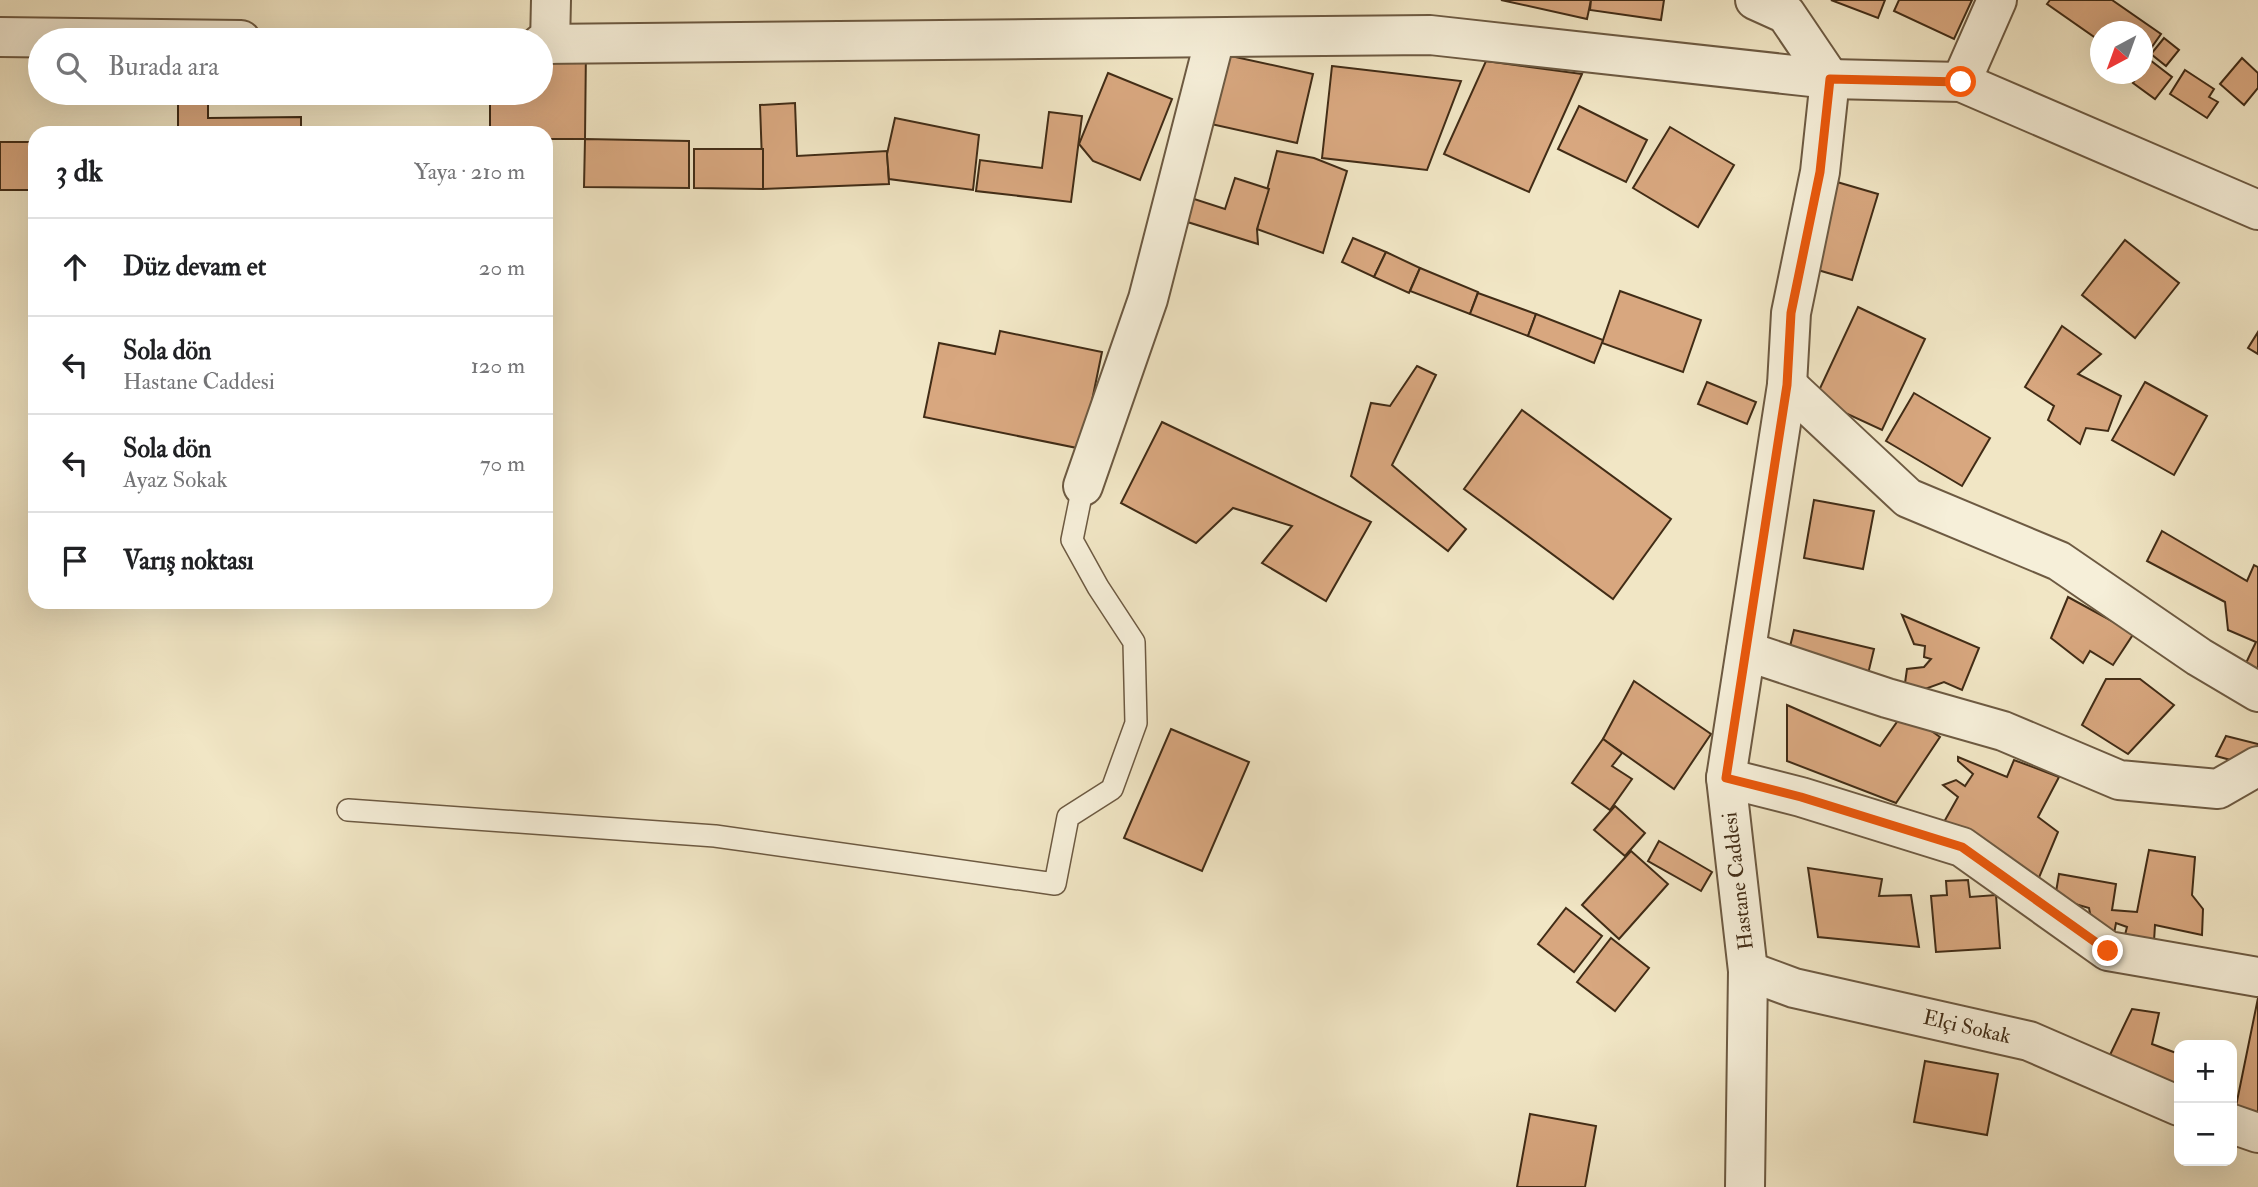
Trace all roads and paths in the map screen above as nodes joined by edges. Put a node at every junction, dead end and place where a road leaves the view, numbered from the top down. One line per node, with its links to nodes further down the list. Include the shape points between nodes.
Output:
1 (551, 0): 4 (street)
2 (1755, 0): 9 (street, via 1786,14)
3 (1997, 0): 10 (street)
4 (547, 28)
5 (0, 37): 6 (street)
6 (28, 37)
7 (1215, 38): 8 (street); 9 (street, via 1430,36); 13 (street, via 1148,299)
8 (553, 44)
9 (1830, 79): 10 (street); 12 (street, Hastane Caddesi, via 1820,172 1791,313)
10 (1961, 82): 11 (street)
11 (2258, 210)
12 (1787, 385): 14 (street, Hastane Caddesi); 15 (street, via 1909,498 2059,561)
13 (1083, 486): 18 (lane, via 1072,540 1134,642 1136,723 1112,789 1068,817 1055,884 715,836)
14 (1746, 651): 16 (street, via 2003,731 2119,780 2217,789); 17 (street, Hastane Caddesi)
15 (2258, 692)
16 (2258, 766)
17 (1726, 778): 19 (street, Hastane Caddesi); 20 (street, via 1962,847 2108,951)
18 (348, 810)
19 (1748, 971): 21 (street, Elçi Sokak, via 1794,988 2029,1041); 24 (street, Hastane Caddesi)
20 (2258, 977)
21 (2174, 1104)
22 (2237, 1126): 23 (street)
23 (2258, 1133)
24 (1745, 1187)

